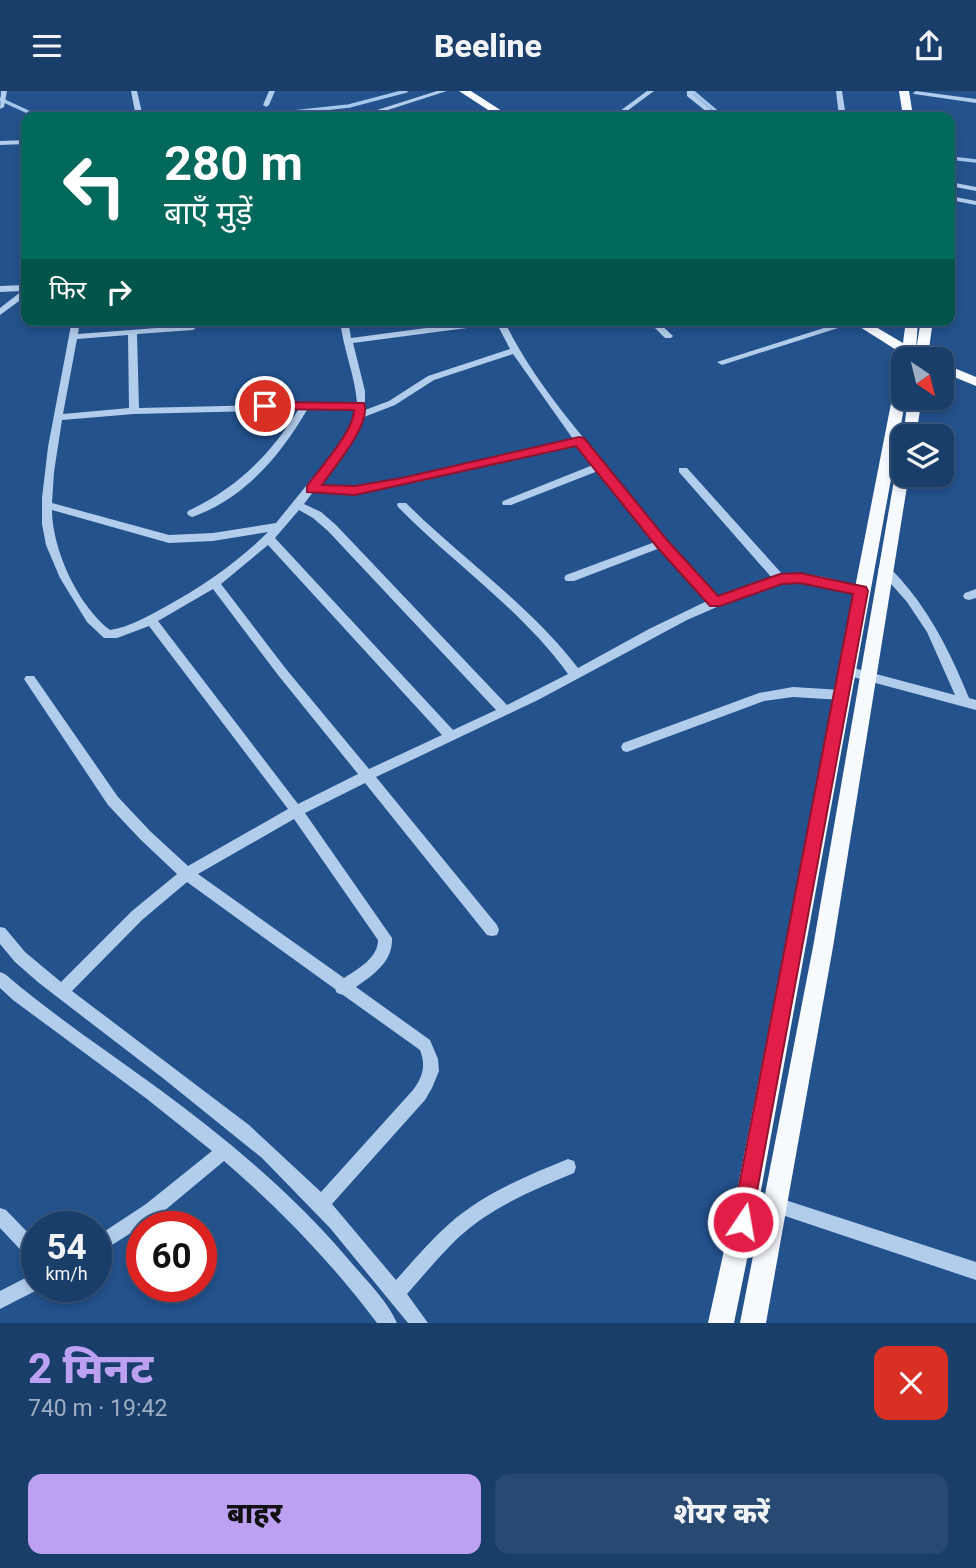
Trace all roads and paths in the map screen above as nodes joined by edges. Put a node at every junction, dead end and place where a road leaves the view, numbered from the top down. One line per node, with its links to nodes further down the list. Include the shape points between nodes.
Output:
1 (134, 91): 14 (street)
2 (272, 91): 12 (street)
3 (444, 91): 15 (street)
4 (464, 91): 16 (main road)
5 (651, 91): 17 (street)
6 (690, 91): 18 (street, via 689,95)
7 (839, 91): 19 (street)
8 (904, 91): 20 (main road)
9 (5, 92): 13 (street)
10 (916, 92): 11 (street); 21 (main road)
11 (976, 101)
12 (266, 104)
13 (0, 106)
14 (139, 112)
15 (385, 112)
16 (498, 112)
17 (622, 112)
18 (711, 112)
19 (842, 112)
20 (909, 112)
21 (915, 112)
22 (21, 142): 23 (street)
23 (0, 143)
24 (955, 185): 25 (street)
25 (976, 189)
26 (955, 199): 27 (street)
27 (976, 203)
28 (0, 289): 29 (street)
29 (21, 290)
30 (21, 294): 31 (street)
31 (0, 312)
32 (75, 326): 44 (street)
33 (345, 326): 45 (street)
34 (457, 326): 45 (street)
35 (503, 326): 49 (street)
36 (657, 326): 43 (street)
37 (839, 326): 50 (street)
38 (863, 326): 46 (main road)
39 (911, 326): 47 (main road)
40 (926, 326): 48 (main road)
41 (193, 327): 42 (street)
42 (132, 334): 44 (street); 55 (street)
43 (668, 336)
44 (74, 337): 57 (street)
45 (349, 341): 56 (street)
46 (895, 347)
47 (908, 347)
48 (923, 347)
49 (516, 350): 56 (street, via 431,378 392,403); 58 (street)
50 (722, 362)
51 (954, 372): 52 (main road)
52 (976, 382)
53 (305, 406): 55 (street); 56 (street); 67 (street, via 266,464 231,493)
54 (897, 410): 75 (main road)
55 (134, 411): 57 (street)
56 (360, 411): 62 (street, via 340,452)
57 (59, 417): 64 (street)
58 (579, 441): 59 (street); 62 (street, via 355,491)
59 (601, 466): 63 (street); 70 (street)
60 (683, 470): 73 (street)
61 (900, 487): 71 (main road)
62 (312, 489): 66 (street)
63 (507, 503)
64 (48, 505): 68 (street, via 169,539); 77 (street, via 47,526 54,552 75,596 103,633 118,634)
65 (402, 505): 79 (street, via 524,614)
66 (300, 506): 68 (street); 84 (street, via 332,528)
67 (192, 513)
68 (281, 526): 69 (street)
69 (269, 538): 74 (street); 85 (street)
70 (662, 543): 72 (street); 76 (street)
71 (884, 569): 80 (main road); 83 (street, via 928,621)
72 (570, 577)
73 (780, 579): 75 (street, via 800,578); 76 (street)
74 (215, 584): 77 (street); 87 (street)
75 (861, 591): 78 (main road)
76 (715, 602): 79 (street)
77 (151, 619): 88 (street)
78 (846, 671): 80 (street); 82 (main road)
79 (576, 675): 84 (street)
80 (866, 675): 83 (street); 90 (main road)
81 (30, 679): 91 (street, via 113,801)
82 (842, 695): 86 (street, via 793,692 763,696); 89 (main road)
83 (970, 703)
84 (504, 710): 85 (street)
85 (450, 735): 87 (street)
86 (627, 747)
87 (366, 775): 88 (street); 92 (street)
88 (296, 810): 91 (street); 95 (street, via 385,938 383,956)
89 (816, 835): 90 (main road); 110 (main road)
90 (841, 843): 100 (main road)
91 (187, 874): 95 (street); 96 (street, via 155,898)
92 (492, 930)
93 (0, 933): 96 (street)
94 (0, 979): 97 (street)
95 (342, 988): 99 (street, via 425,1045 433,1059 433,1075)
96 (62, 991): 99 (street, via 246,1134)
97 (223, 1152): 102 (street); 108 (street, via 283,1201 328,1247)
98 (568, 1167): 106 (street, via 486,1206 454,1231)
99 (322, 1203): 106 (street)
100 (776, 1205): 104 (street); 111 (main road)
101 (0, 1216): 103 (street)
102 (112, 1236)
103 (21, 1238)
104 (976, 1271)
105 (21, 1289): 107 (street)
106 (396, 1293): 109 (street)
107 (0, 1300)
108 (388, 1323)
109 (419, 1323)
110 (721, 1323)
111 (753, 1323)

